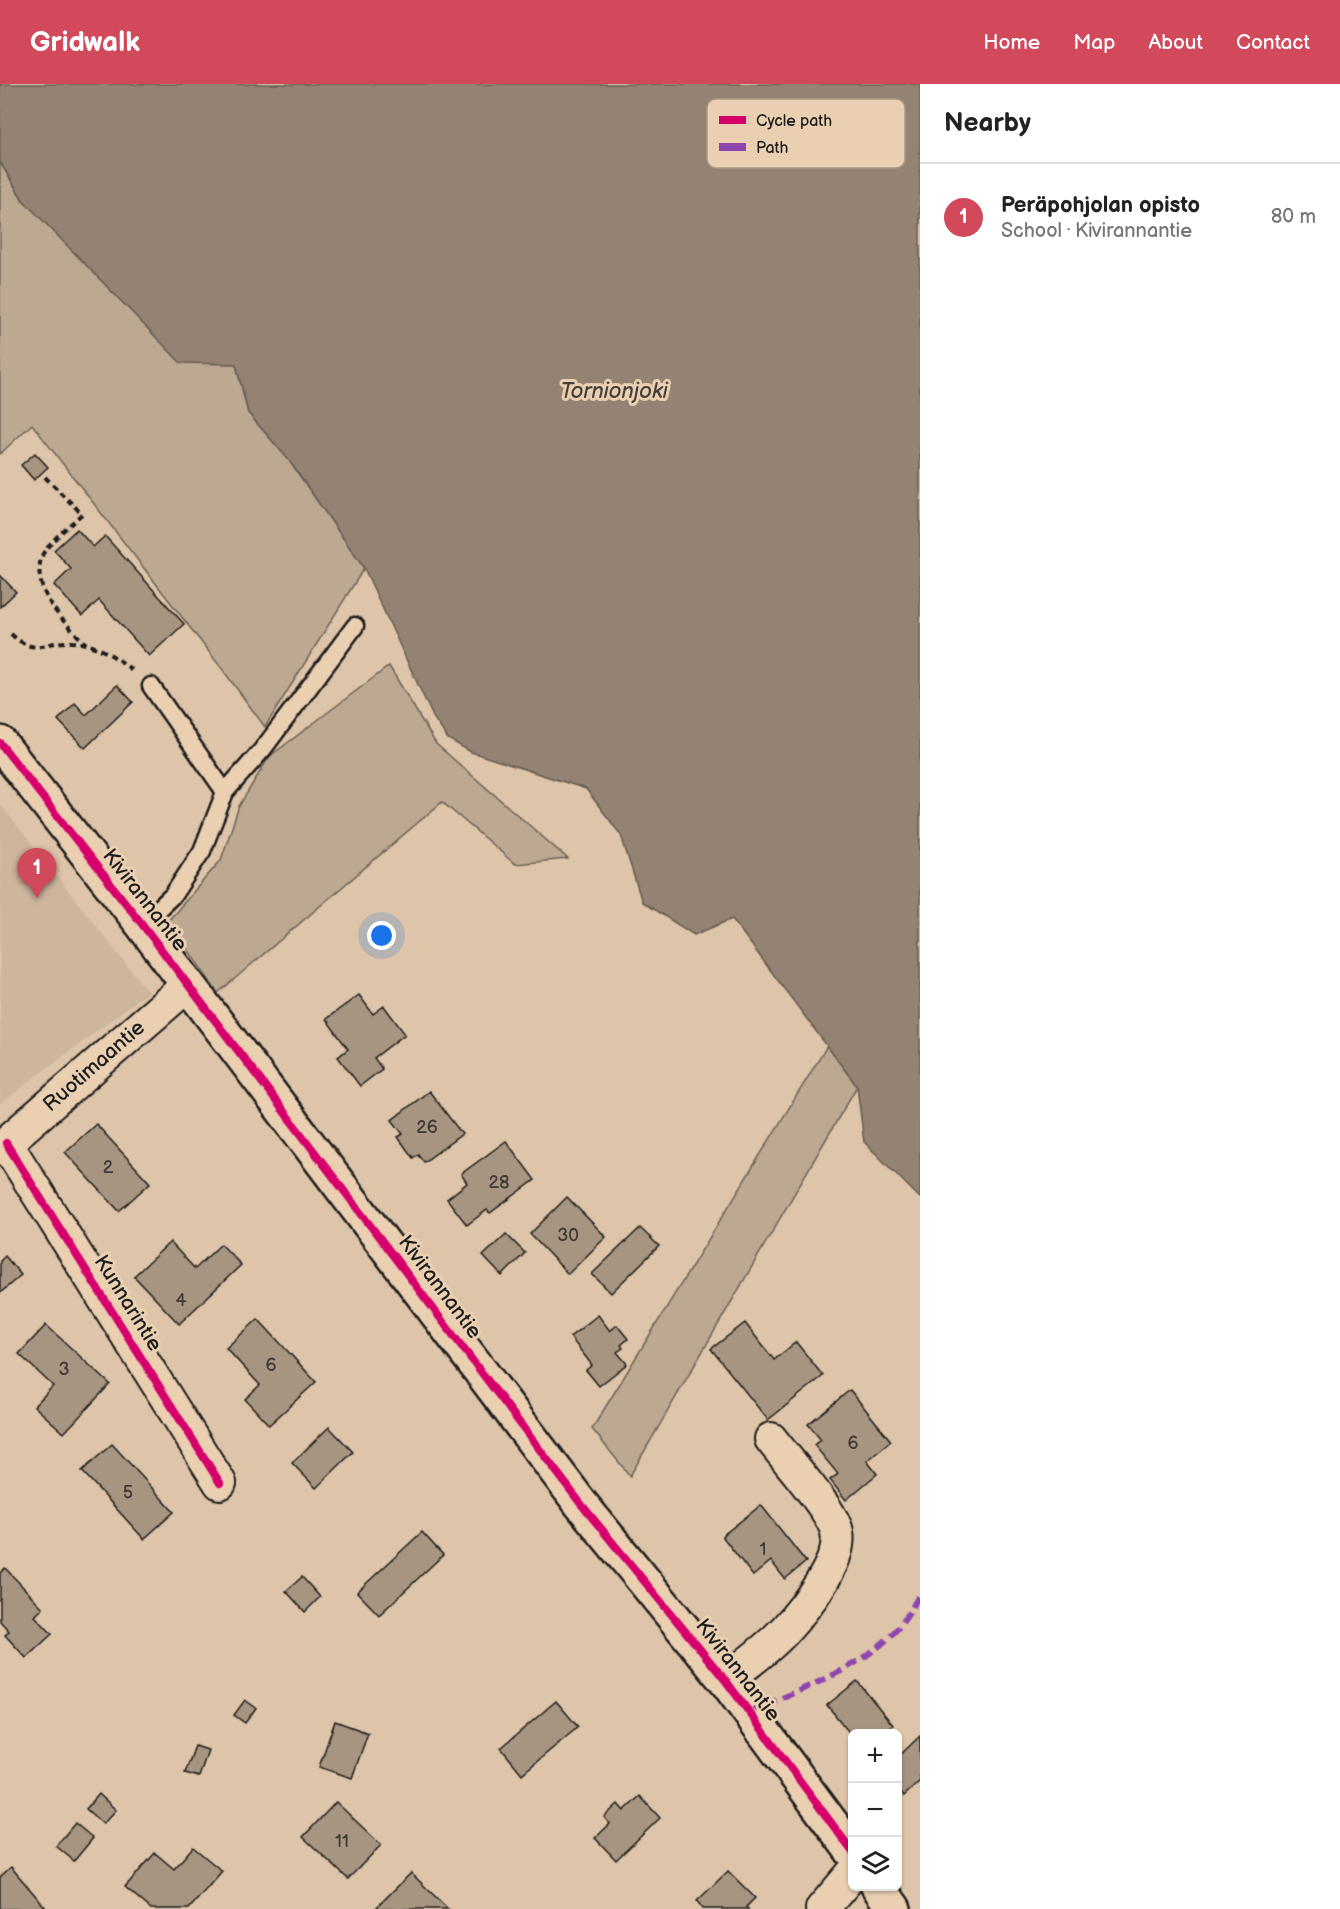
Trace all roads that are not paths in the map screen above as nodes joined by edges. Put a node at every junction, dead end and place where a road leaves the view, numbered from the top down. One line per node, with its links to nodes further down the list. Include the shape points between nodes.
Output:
1 (355, 626): 4 (lane, via 263,749)
2 (151, 686): 4 (lane)
3 (0, 743): 5 (street, Kivirannantie)
4 (225, 792): 5 (lane, via 202,851 173,895)
5 (142, 924): 6 (street, Kivirannantie)
6 (188, 985): 7 (street, Ruotimaantie); 10 (street, Kivirannantie, via 581,1504)
7 (3, 1146): 9 (street, Kunnarintie)
8 (771, 1439): 10 (street, via 829,1513 837,1531 838,1549 830,1570 784,1631)
9 (220, 1483)
10 (726, 1681): 11 (street, Kivirannantie)
11 (848, 1846)
12 (848, 1879): 14 (street)
13 (881, 1891): 15 (street)
14 (822, 1909)
15 (894, 1909)

